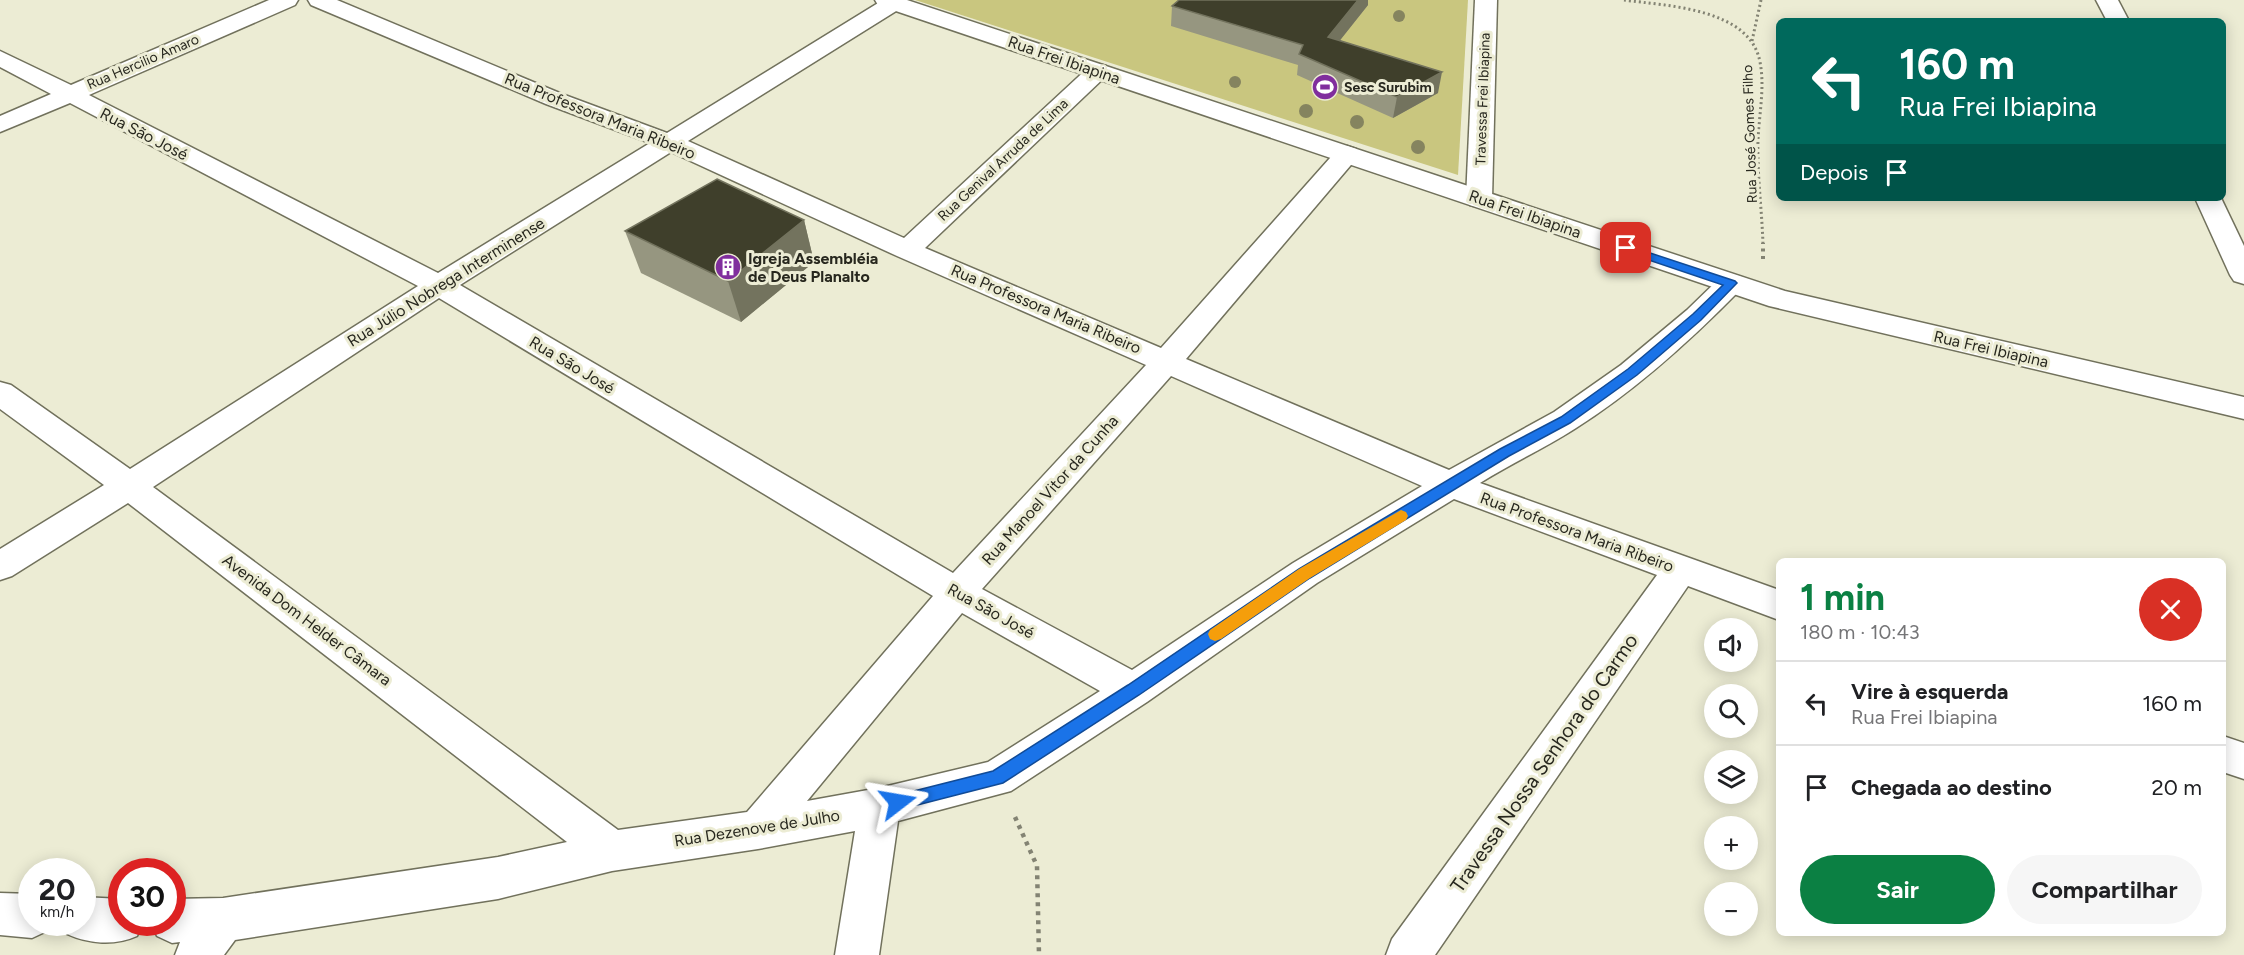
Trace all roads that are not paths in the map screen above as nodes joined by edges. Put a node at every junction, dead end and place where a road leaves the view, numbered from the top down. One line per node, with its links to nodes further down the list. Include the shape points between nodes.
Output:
1 (287, 0): 9 (street, Rua Hercilio Amaro)
2 (319, 0): 11 (street, Rua Professora Maria Ribeiro, via 554,99)
3 (1486, 0): 13 (street, Travessa Frei Ibiapina)
4 (2107, 0): 6 (street)
5 (890, 1): 8 (street, Rua Frei Ibiapina); 11 (street, Rua Júlio Nobrega Interminense)
6 (2116, 18)
7 (0, 58): 9 (street, Rua São José)
8 (1098, 71): 12 (street, Rua Frei Ibiapina); 15 (street, Rua Genival Arruda de Lima)
9 (68, 94): 10 (street, Rua Hercilio Amaro); 17 (street, Rua São José)
10 (0, 125)
11 (669, 142): 15 (street, Rua Professora Maria Ribeiro); 17 (street, Rua Júlio Nobrega Interminense)
12 (1347, 154): 13 (street, Rua Frei Ibiapina); 19 (street, Rua Manoel Vitor da Cunha)
13 (1479, 199): 18 (street, Rua Frei Ibiapina)
14 (2209, 201): 16 (street)
15 (907, 250): 19 (street, Rua Professora Maria Ribeiro)
16 (2244, 274)
17 (439, 285): 23 (street, Rua Júlio Nobrega Interminense); 26 (street, Rua São José)
18 (1743, 287): 21 (street, Rua Frei Ibiapina, via 1779,299); 22 (street, Rua Dezenove de Julho, via 1697,317 1632,372 1565,420)
19 (1167, 361): 22 (street, Rua Professora Maria Ribeiro); 26 (street, Rua Manoel Vitor da Cunha)
20 (0, 393): 23 (street, Avenida Dom Helder Câmara)
21 (2244, 408)
22 (1451, 485): 25 (street, Rua Professora Maria Ribeiro); 28 (street, Rua Dezenove de Julho, via 1305,573)
23 (129, 486): 24 (street, Rua Júlio Nobrega Interminense); 33 (street, Avenida Dom Helder Câmara)
24 (0, 566)
25 (1679, 571): 27 (street, Rua Professora Maria Ribeiro); 40 (street, Travessa Nossa Senhora do Carmo)
26 (957, 593): 28 (street, Rua São José); 32 (street, Rua Manoel Vitor da Cunha)
27 (1776, 604)
28 (1133, 690): 31 (street, Rua Dezenove de Julho, via 997,778)
29 (2226, 755): 30 (street)
30 (2244, 761)
31 (879, 807): 32 (street, Rua Dezenove de Julho); 39 (street)
32 (758, 830): 33 (street, Rua Dezenove de Julho)
33 (612, 851): 36 (street, Rua Dezenove de Julho, via 498,878)
34 (0, 914): 35 (street)
35 (18, 915)
36 (222, 920): 37 (street, Rua Dezenove de Julho); 38 (street)
37 (186, 921)
38 (196, 955)
39 (857, 955)
40 (1408, 955)

